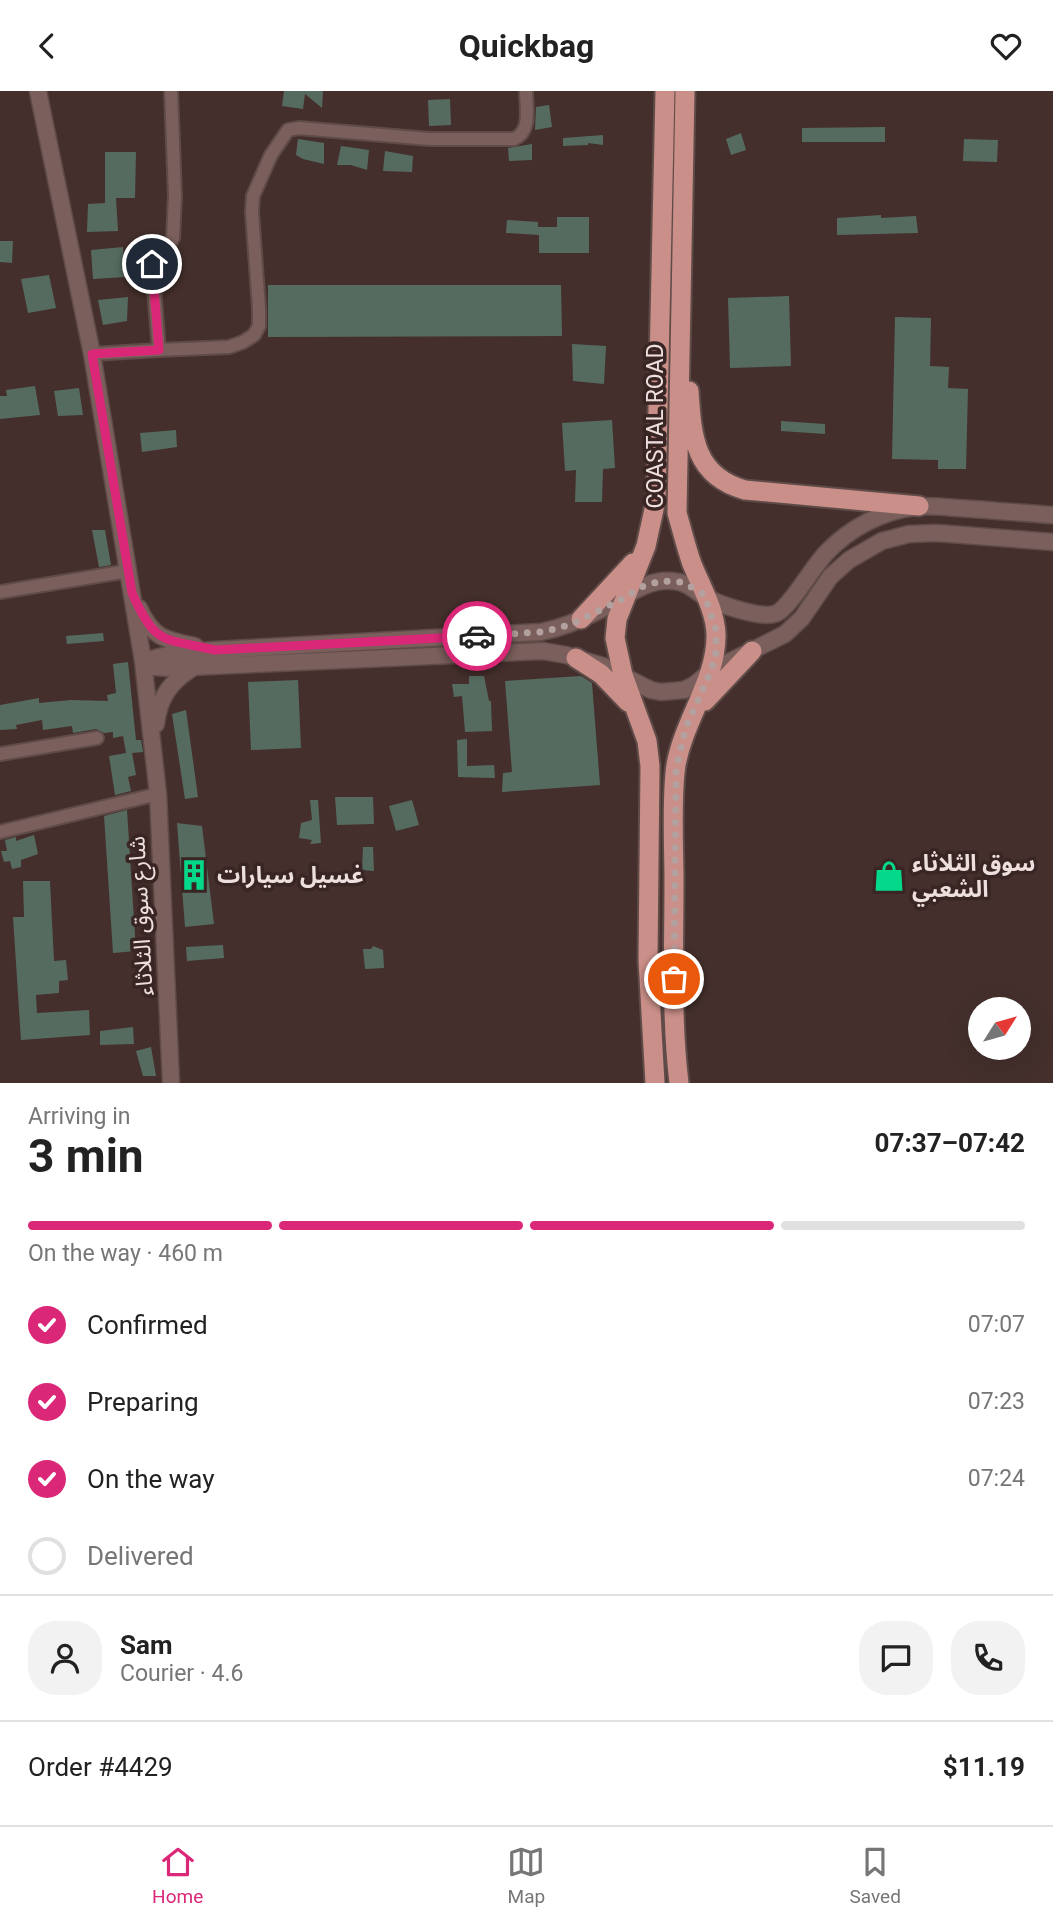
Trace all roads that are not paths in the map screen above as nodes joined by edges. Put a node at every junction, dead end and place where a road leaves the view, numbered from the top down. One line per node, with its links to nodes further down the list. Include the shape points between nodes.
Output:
1 (38, 91): 8 (street)
2 (171, 91): 7 (street, via 173,238 152,264)
3 (526, 91): 7 (street, via 527,125 513,139 288,130 253,196 259,326 254,335 229,347)
4 (665, 91): 12 (highway, COASTAL ROAD, via 656,500)
5 (685, 91): 6 (highway, COASTAL ROAD)
6 (680, 324): 9 (highway, via 695,446 718,478 745,490); 16 (highway, COASTAL ROAD, via 677,513)
7 (159, 350): 8 (street)
8 (92, 354): 13 (street)
9 (919, 506): 10 (street); 16 (street, via 881,516 845,536 776,614 759,615)
10 (1053, 515)
11 (1053, 542): 20 (street, via 937,533 894,537 849,560 821,587 794,627)
12 (646, 546): 17 (highway, COASTAL ROAD); 18 (highway)
13 (128, 571): 14 (street); 15 (street)
14 (0, 592)
15 (132, 593): 19 (street, via 156,633 172,642); 22 (street)
16 (705, 596): 17 (street, via 670,580 650,583); 24 (highway, COASTAL ROAD, via 716,630)
17 (626, 597): 18 (street); 25 (highway, COASTAL ROAD, via 615,638)
18 (581, 619): 19 (street, via 541,632)
19 (215, 650): 22 (street, via 176,653)
20 (752, 651): 24 (street); 27 (highway)
21 (576, 658): 23 (street, via 543,651); 25 (street); 26 (highway, via 614,686)
22 (143, 663): 23 (street, via 160,668); 29 (street)
23 (194, 666): 29 (street, via 164,694)
24 (711, 671): 25 (street, via 694,685 673,692 650,690); 27 (highway, COASTAL ROAD)
25 (623, 675): 26 (highway, COASTAL ROAD)
26 (640, 717): 34 (highway, COASTAL ROAD, via 650,767 648,960)
27 (686, 727): 35 (highway, COASTAL ROAD, via 676,769 674,842)
28 (97, 738): 30 (street)
29 (154, 747): 31 (street, شارع سوق الثلاثاء)
30 (0, 754)
31 (158, 794): 32 (street); 33 (street, شارع سوق الثلاثاء)
32 (0, 832)
33 (171, 1083)
34 (655, 1083)
35 (679, 1083)

